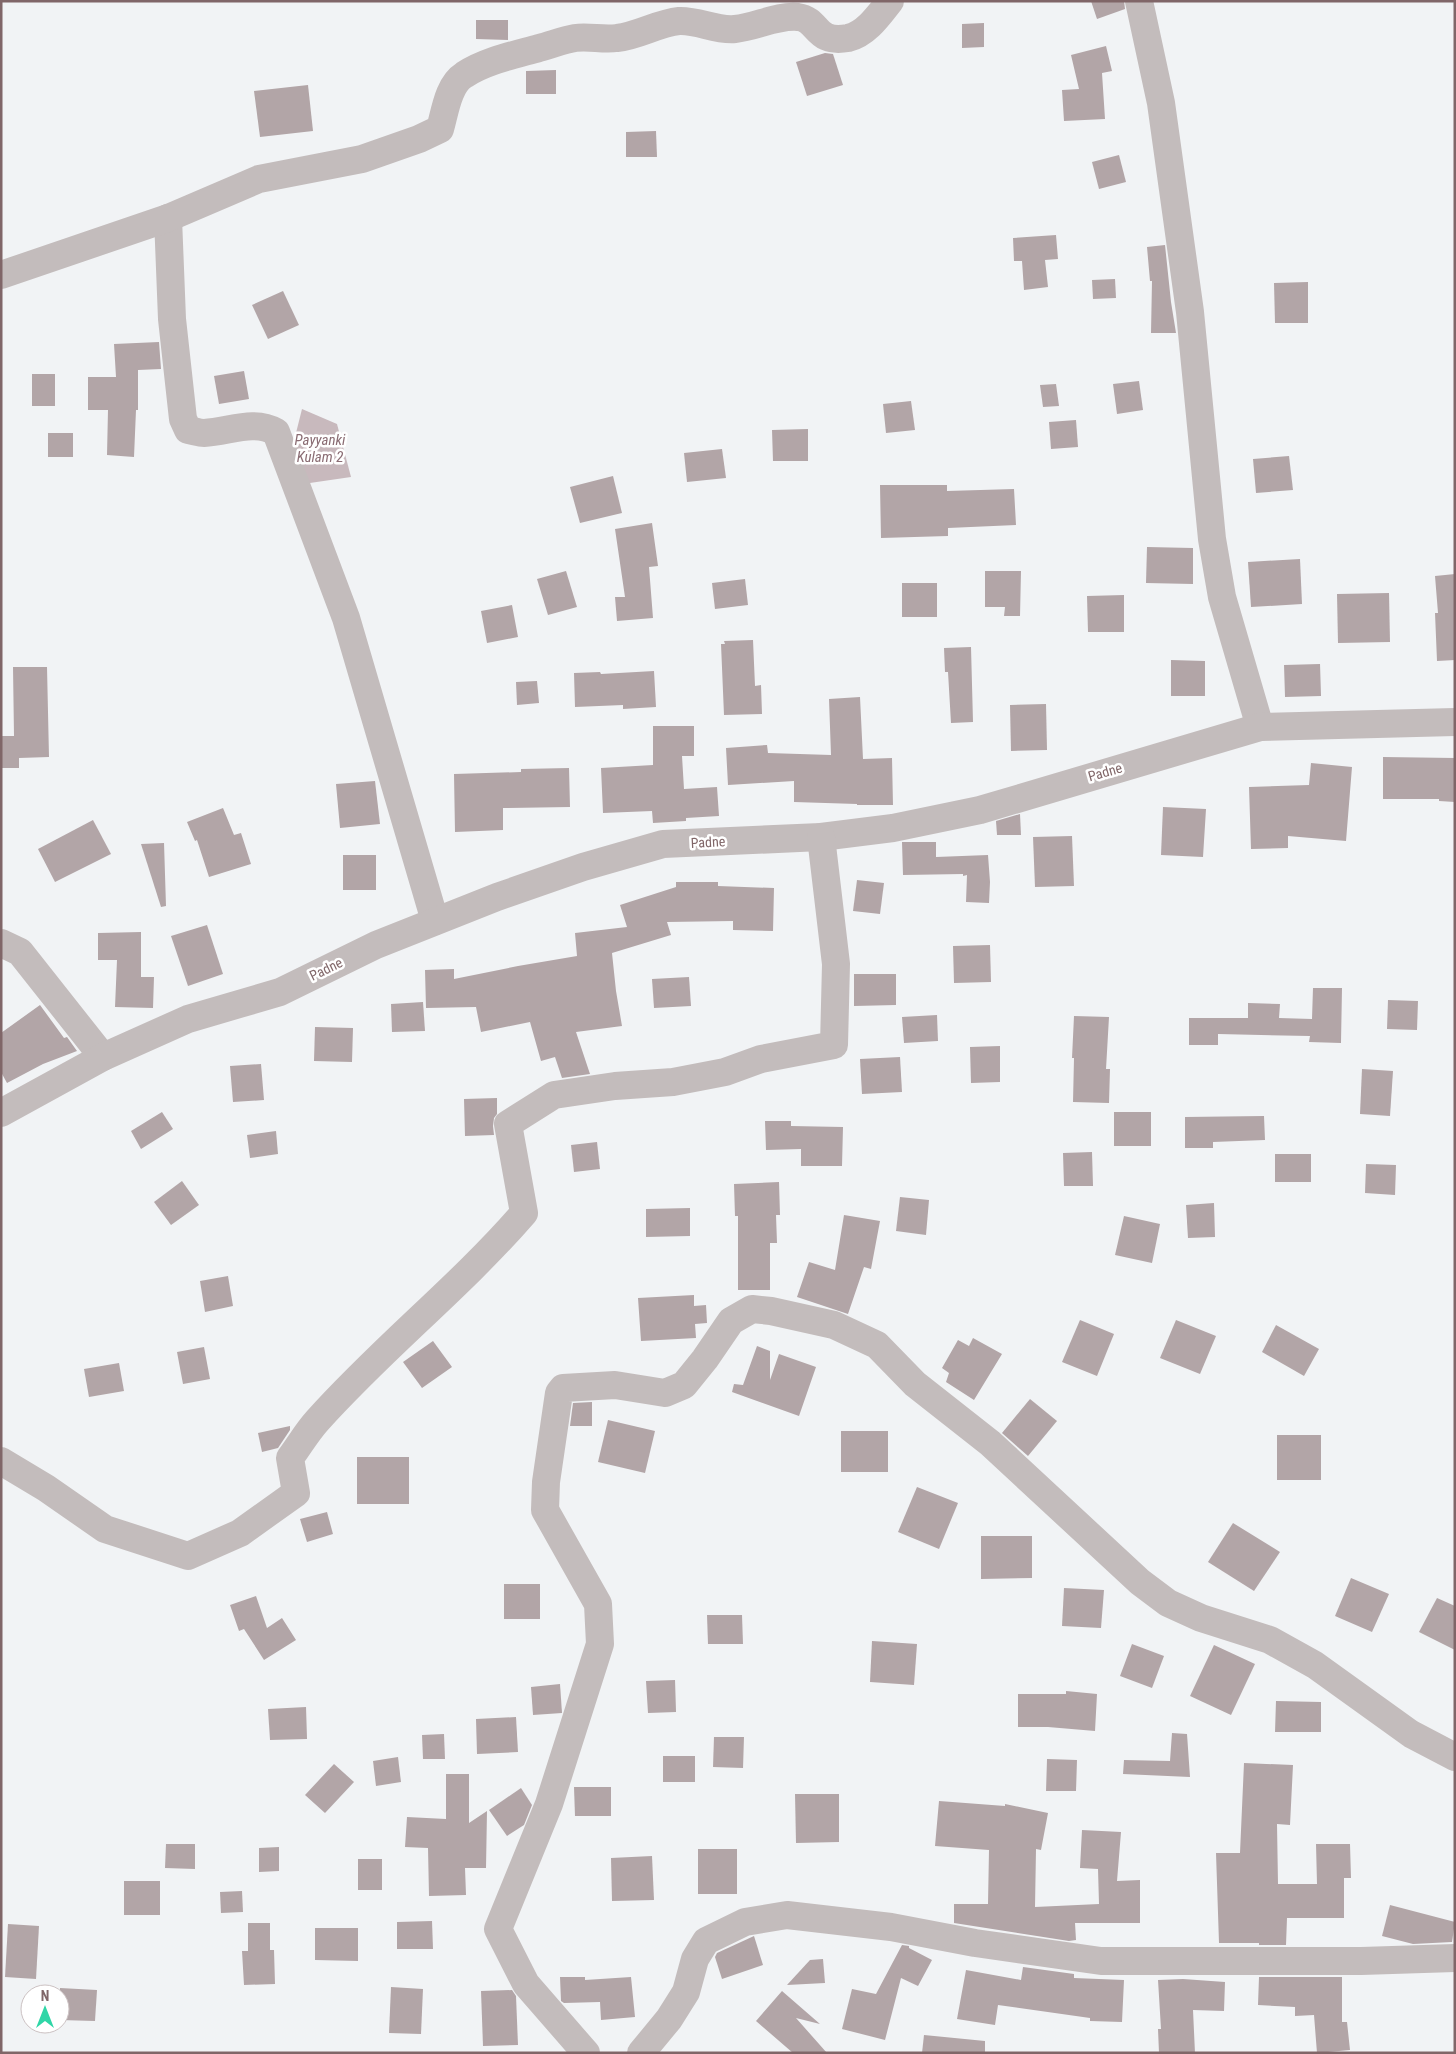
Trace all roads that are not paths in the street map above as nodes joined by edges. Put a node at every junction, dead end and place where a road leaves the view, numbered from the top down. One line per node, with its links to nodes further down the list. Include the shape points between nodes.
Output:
1 (890, 1): 3 (street, via 866,29 849,38 829,39 810,21 800,17 779,17 735,29 710,28 696,22 679,21 642,33 616,38 577,38 531,50 486,64 464,75 455,83 440,129 362,159 259,179)
2 (1139, 1): 6 (street, via 1162,103 1190,312 1212,539 1222,597)
3 (168, 218): 4 (street); 8 (street, via 172,319 183,419 188,430 203,433 252,426 268,427 276,432 346,618)
4 (1, 275)
5 (1455, 722): 6 (street, Padne)
6 (1260, 727): 7 (street, Padne, via 980,810 893,828)
7 (821, 836): 8 (street, Padne, via 663,844 583,867); 12 (street, via 836,964 834,1045 761,1059 708,1076 554,1095 508,1124 524,1213 493,1248 316,1422 290,1458 296,1493 240,1533 188,1556 105,1529)
8 (435, 921): 10 (street, Padne, via 376,945 280,992 188,1019)
9 (1, 943): 10 (street, via 20,952)
10 (102, 1057): 11 (street, Padne)
11 (1, 1113)
12 (1, 1461)
13 (1455, 1756): 15 (street, via 1411,1734 1315,1665 1270,1640 1201,1618 1168,1603 1140,1582 990,1443 915,1384 877,1346 834,1325 752,1309 731,1321 684,1384 665,1393 615,1385 564,1388 559,1393 545,1510 598,1604 600,1644 549,1804 498,1929 526,1984)
14 (1455, 1958): 16 (street, via 1101,1961 891,1927 787,1915 745,1922 706,1941 695,1958 686,1992)
15 (586, 2053)
16 (641, 2053)

